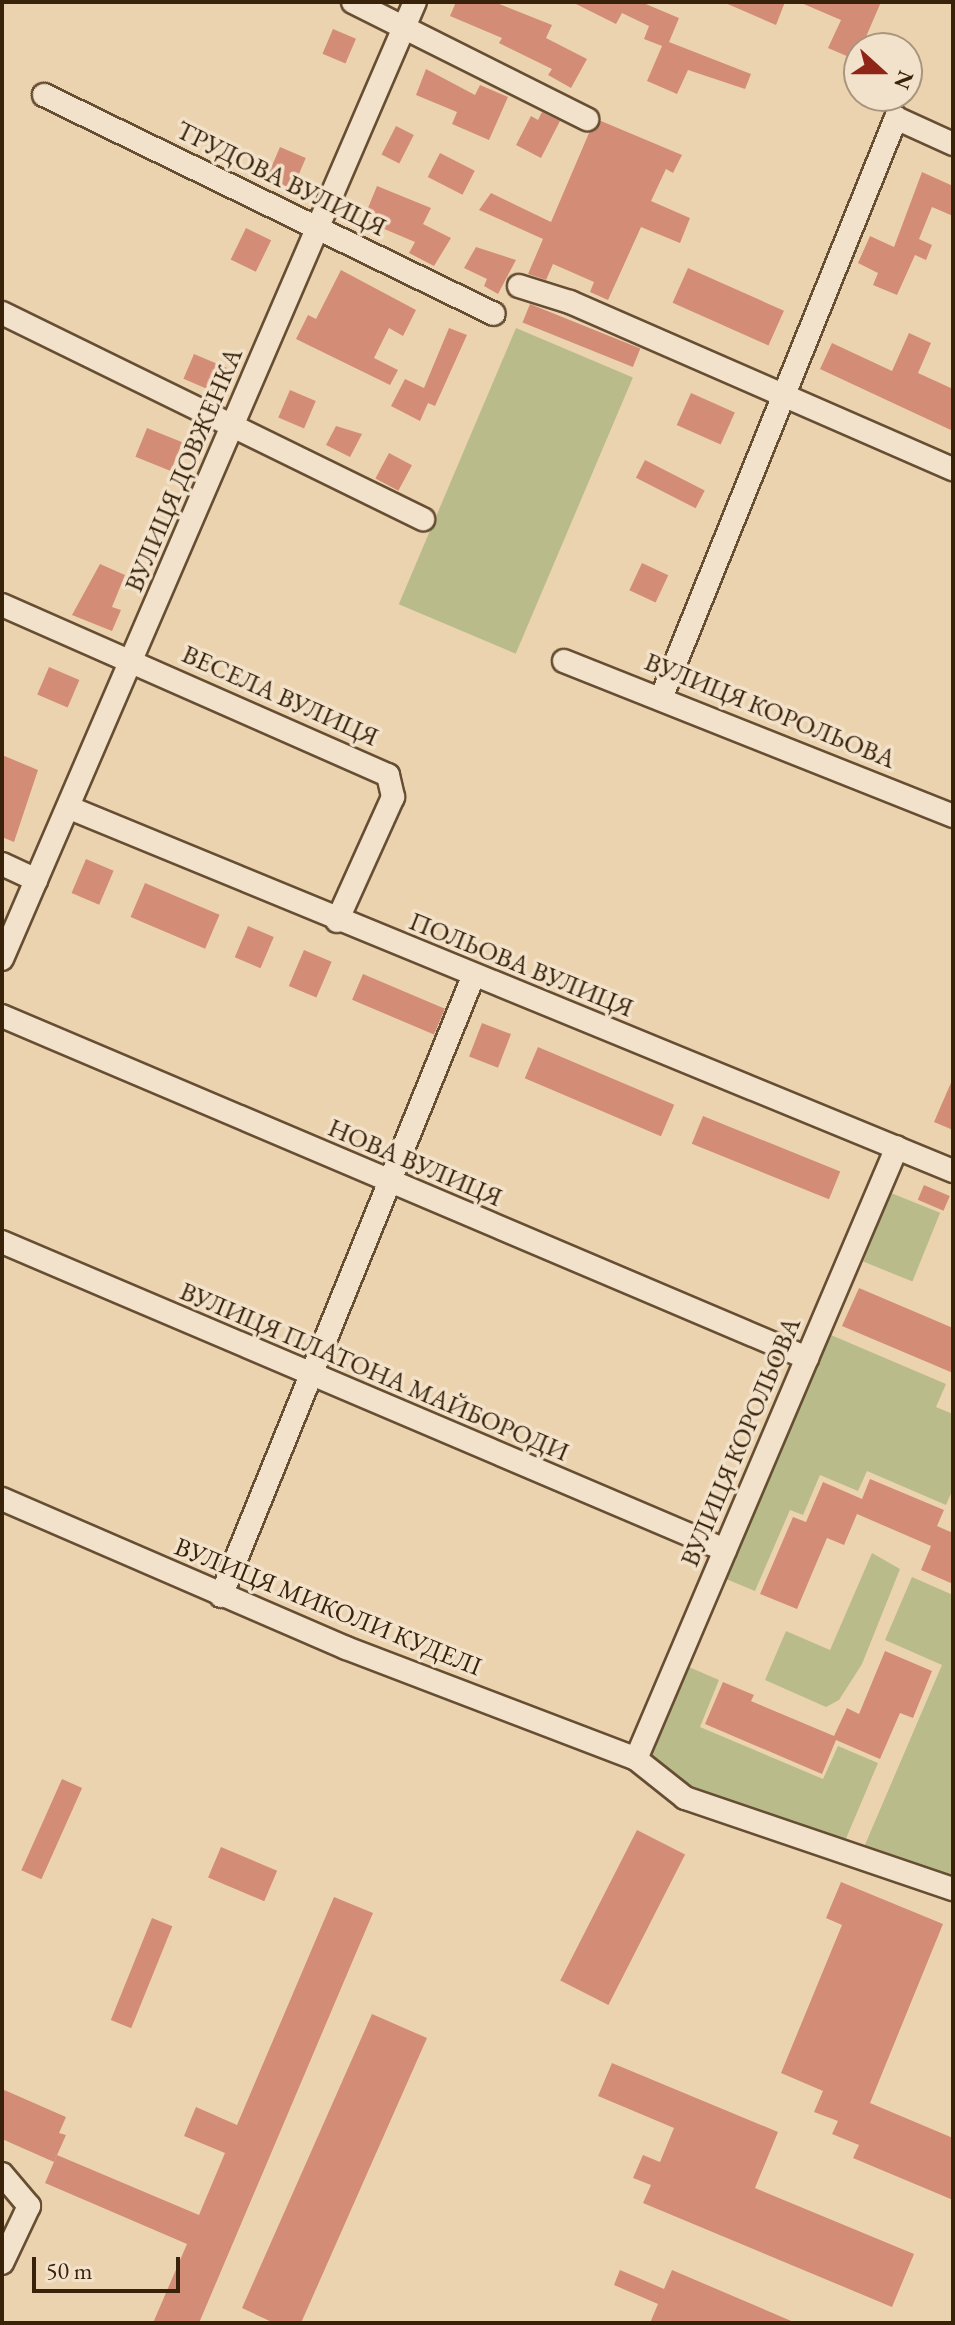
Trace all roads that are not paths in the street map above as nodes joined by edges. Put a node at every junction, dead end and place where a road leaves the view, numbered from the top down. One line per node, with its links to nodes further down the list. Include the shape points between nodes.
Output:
1 (353, 2): 3 (street)
2 (415, 2): 3 (street, ВУЛИЦЯ ДОВЖЕНКА)
3 (404, 28): 5 (street); 7 (street, ВУЛИЦЯ ДОВЖЕНКА)
4 (44, 95): 7 (street, ТРУДОВА ВУЛИЦЯ)
5 (587, 119)
6 (953, 144): 11 (street, via 896,118)
7 (317, 227): 10 (street, ТРУДОВА ВУЛИЦЯ); 12 (street, ВУЛИЦЯ ДОВЖЕНКА)
8 (519, 286): 11 (street, via 570,302)
9 (2, 313): 12 (street)
10 (494, 314)
11 (781, 394): 13 (street); 18 (street)
12 (232, 429): 14 (street); 16 (street, ВУЛИЦЯ ДОВЖЕНКА)
13 (953, 469)
14 (423, 519)
15 (2, 605): 16 (street, ВЕСЕЛА ВУЛИЦЯ)
16 (132, 661): 19 (street, ВУЛИЦЯ ДОВЖЕНКА); 23 (street, ВЕСЕЛА ВУЛИЦЯ, via 391,779 393,797)
17 (564, 661): 18 (street, ВУЛИЦЯ КОРОЛЬОВА)
18 (662, 696): 20 (street, ВУЛИЦЯ КОРОЛЬОВА)
19 (70, 808): 22 (street, ВУЛИЦЯ ДОВЖЕНКА); 23 (street, ПОЛЬОВА ВУЛИЦЯ)
20 (953, 816)
21 (2, 864): 22 (street)
22 (37, 880): 24 (street, ВУЛИЦЯ ДОВЖЕНКА)
23 (337, 921): 25 (street, ПОЛЬОВА ВУЛИЦЯ)
24 (2, 959)
25 (473, 977): 27 (street, ПОЛЬОВА ВУЛИЦЯ); 29 (street)
26 (2, 1016): 29 (street, НОВА ВУЛИЦЯ)
27 (897, 1147): 28 (street, ПОЛЬОВА ВУЛИЦЯ); 31 (street, ВУЛИЦЯ КОРОЛЬОВА)
28 (953, 1171)
29 (389, 1183): 31 (street, НОВА ВУЛИЦЯ); 32 (street)
30 (2, 1242): 32 (street, ВУЛИЦЯ ПЛАТОНА МАЙБОРОДИ)
31 (807, 1358): 34 (street, ВУЛИЦЯ КОРОЛЬОВА)
32 (310, 1377): 34 (street, ВУЛИЦЯ ПЛАТОНА МАЙБОРОДИ); 35 (street)
33 (2, 1499): 35 (street, ВУЛИЦЯ МИКОЛИ КУДЕЛІ)
34 (725, 1550): 36 (street, ВУЛИЦЯ КОРОЛЬОВА)
35 (221, 1596): 36 (street, ВУЛИЦЯ МИКОЛИ КУДЕЛІ)
36 (636, 1759): 37 (street, ВУЛИЦЯ МИКОЛИ КУДЕЛІ, via 685,1798)
37 (953, 1889)
38 (2, 2174): 39 (street, via 29,2206)
39 (2, 2263)

